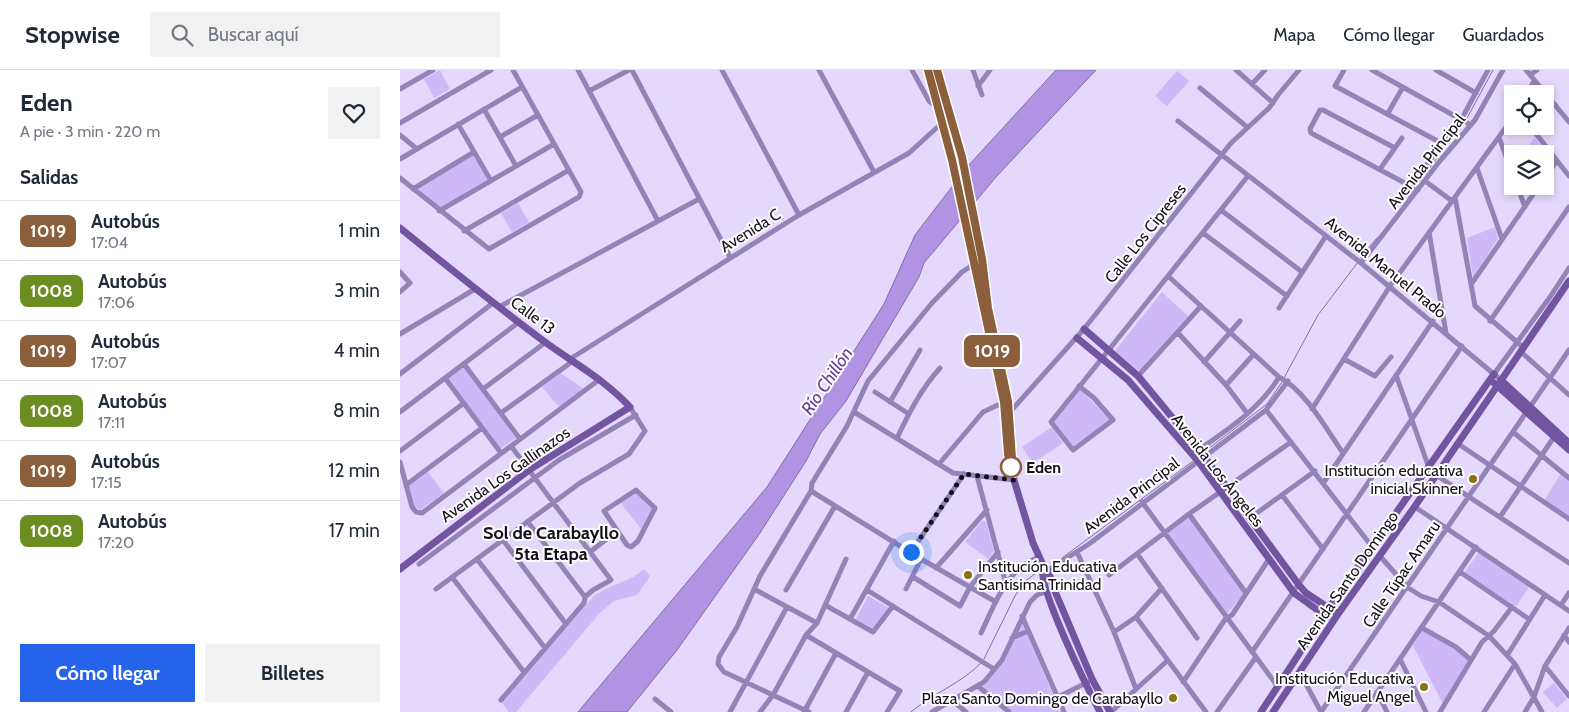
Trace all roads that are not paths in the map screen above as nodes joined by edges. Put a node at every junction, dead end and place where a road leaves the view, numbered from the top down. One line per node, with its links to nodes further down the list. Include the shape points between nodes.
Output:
1 (433, 70): 31 (street)
2 (491, 70): 43 (street)
3 (513, 70): 29 (street)
4 (578, 70): 32 (street)
5 (630, 70): 32 (street); 78 (street)
6 (722, 70): 84 (street)
7 (819, 70): 67 (street)
8 (912, 70): 36 (street, via 929,102)
9 (928, 70): 36 (street)
10 (937, 70): 159 (street, via 962,157)
11 (973, 70): 27 (street)
12 (990, 70): 27 (street)
13 (1236, 70): 25 (street)
14 (1265, 70): 25 (street)
15 (1300, 70): 35 (street, Calle Los Cipreses)
16 (1344, 70): 38 (street, via 1335,86)
17 (1372, 70): 28 (street)
18 (1436, 70): 33 (street)
19 (1488, 70): 33 (street, Avenida Principal)
20 (1503, 70): 41 (street, Avenida Principal)
21 (1526, 70): 23 (street)
22 (1537, 70): 23 (street)
23 (1530, 75): 24 (street)
24 (1534, 81): 26 (street); 42 (street)
25 (1252, 84): 35 (street)
26 (1532, 85)
27 (978, 86): 34 (street)
28 (1402, 86): 38 (street); 41 (street)
29 (522, 87): 37 (street); 39 (street)
30 (1200, 88): 46 (street)
31 (400, 89)
32 (589, 91): 85 (street)
33 (1476, 93): 41 (street, Avenida Principal)
34 (982, 95)
35 (1273, 103): 46 (street, Calle Los Cipreses)
36 (938, 108): 44 (street)
37 (484, 109): 45 (street); 50 (street)
38 (1388, 113): 54 (street)
39 (538, 116): 50 (street); 53 (street)
40 (1178, 121): 59 (street, Avenida Manuel Prado)
41 (1466, 122): 54 (street, Avenida Principal); 72 (street, Avenida Principal)
42 (1569, 122)
43 (400, 123)
44 (942, 123): 67 (street, Avenida C, via 908,153); 93 (street)
45 (458, 124): 56 (street); 58 (street)
46 (1247, 128): 59 (street, Calle Los Cipreses)
47 (1504, 130): 51 (street)
48 (1537, 135): 61 (street)
49 (400, 136): 56 (street)
50 (500, 137): 63 (street)
51 (1499, 137): 57 (street); 64 (street)
52 (1402, 138): 55 (street)
53 (554, 144): 63 (street); 66 (street)
54 (1443, 144): 73 (street, Avenida Principal)
55 (1395, 148): 65 (street); 65 (street, via 1320,110 1311,133)
56 (417, 149): 60 (street)
57 (1504, 151)
58 (474, 152): 71 (street); 74 (street)
59 (1221, 156): 68 (street, Avenida Manuel Prado); 114 (street, Calle Los Cipreses)
60 (400, 159)
61 (1557, 160): 62 (street); 69 (street)
62 (1554, 164)
63 (516, 166): 71 (street)
64 (1476, 168): 79 (street); 91 (street)
65 (1380, 169): 73 (street)
66 (569, 170): 87 (street); 87 (street, via 582,195 489,249)
67 (874, 172): 84 (street, Avenida C)
68 (1248, 176): 82 (street); 90 (street, Avenida Manuel Prado)
69 (1569, 176)
70 (400, 178): 74 (street)
71 (491, 181): 83 (street)
72 (1425, 181): 75 (street, Avenida Principal); 79 (street)
73 (1411, 185): 75 (street)
74 (413, 189): 83 (street)
75 (1418, 190): 94 (street, Avenida Principal)
76 (1520, 195): 80 (street)
77 (1533, 195): 80 (street)
78 (699, 199): 85 (street); 92 (street)
79 (1454, 199): 88 (street); 100 (street)
80 (1525, 207): 91 (street)
81 (1569, 207): 111 (street)
82 (1221, 210): 89 (street); 96 (street)
83 (439, 211): 87 (street)
84 (799, 215): 92 (street, Avenida C)
85 (658, 221): 106 (street)
86 (400, 228): 102 (street, Calle 13)
87 (464, 231)
88 (1429, 232): 101 (street); 117 (street)
89 (1203, 233): 98 (street); 104 (street)
90 (1326, 236): 94 (street, Avenida Manuel Prado); 96 (street)
91 (1502, 239): 100 (street)
92 (730, 257): 131 (street, Avenida C)
93 (973, 263): 151 (street); 158 (street, via 920,317 868,381)
94 (1362, 263): 101 (street, Avenida Manuel Prado)
95 (400, 272): 103 (street, via 410,284)
96 (1302, 272): 104 (street)
97 (1568, 272): 105 (street, Avenida Santo Domingo)
98 (1168, 276): 107 (street); 126 (street)
99 (1569, 281): 109 (street, Avenida Santo Domingo)
100 (1472, 283): 111 (street, via 1475,306)
101 (1390, 286): 113 (street, Avenida Manuel Prado); 130 (street)
102 (475, 290): 106 (street, Calle 13); 118 (street)
103 (400, 292)
104 (1287, 296): 108 (street)
105 (1547, 301): 109 (street, Avenida Santo Domingo); 121 (street)
106 (496, 305): 112 (street, Calle 13); 135 (street)
107 (1201, 306): 115 (street); 116 (street)
108 (1279, 308)
109 (1545, 316): 124 (street, Avenida Santo Domingo)
110 (1240, 321): 116 (street)
111 (1490, 321): 121 (street)
112 (520, 322): 120 (street, Calle 13); 133 (street)
113 (1433, 322): 117 (street, Avenida Manuel Prado); 136 (street)
114 (1084, 330): 119 (street, Calle Los Cipreses); 126 (street, Avenida Los Ángeles)
115 (1178, 332): 132 (street); 137 (street)
116 (1230, 332): 127 (street); 132 (street)
117 (1446, 332): 122 (street, Avenida Manuel Prado)
118 (400, 334)
119 (1077, 338): 129 (street, Avenida Los Ángeles); 159 (street, Calle Los Cipreses)
120 (546, 342): 131 (street, Calle 13); 147 (street)
121 (1517, 342): 124 (street); 139 (street)
122 (1462, 346): 139 (street, Avenida Manuel Prado); 164 (street)
123 (920, 350): 150 (street)
124 (1522, 350): 141 (street); 144 (street, Avenida Santo Domingo)
125 (1569, 350): 141 (street, Calle Túpac Amaru)
126 (1109, 351): 129 (street); 137 (street, Avenida Los Ángeles)
127 (1254, 354): 138 (street); 145 (street)
128 (1391, 357): 130 (street, via 1375,376)
129 (1102, 358): 146 (street); 179 (street, Avenida Los Ángeles, via 1128,380)
130 (1344, 359): 154 (street)
131 (571, 360): 142 (street, Calle 13); 160 (street, Avenida C)
132 (1204, 362): 145 (street)
133 (464, 364): 140 (street); 147 (street)
134 (940, 368): 162 (street, via 928,381)
135 (400, 374)
136 (1396, 375): 164 (street); 178 (street)
137 (1138, 376): 177 (street, Avenida Los Ángeles)
138 (1279, 377): 143 (street); 161 (street, Avenida Principal, via 1269,393)
139 (1492, 377): 144 (street, Avenida Manuel Prado); 185 (street, Avenida Santo Domingo)
140 (445, 378): 152 (street); 157 (street)
141 (1550, 378): 149 (street); 155 (street, Calle Túpac Amaru)
142 (600, 379): 153 (street, Calle 13); 169 (street)
143 (1288, 381): 154 (street); 156 (street, Avenida Principal)
144 (1499, 383): 155 (street, Avenida Manuel Prado); 172 (street, Avenida Santo Domingo)
145 (1226, 385): 161 (street)
146 (1080, 386): 146 (street, via 1113,420 1073,450 1051,422)
147 (483, 389): 160 (street)
148 (875, 392): 150 (street)
149 (1569, 395)
150 (890, 402): 162 (street)
151 (1004, 402): 183 (street, via 983,412); 191 (street, via 1008,454)
152 (464, 403): 165 (street); 175 (street)
153 (630, 407): 163 (street, Calle 13); 186 (street, Avenida Los Gallinazos)
154 (1312, 409): 178 (street)
155 (1529, 409): 166 (street, Calle Túpac Amaru); 167 (street, Avenida Manuel Prado)
156 (1266, 410): 170 (street); 177 (street, Avenida Principal)
157 (400, 412)
158 (854, 412): 168 (street); 198 (street, via 812,483)
159 (1010, 412): 191 (street)
160 (501, 413): 169 (street)
161 (1247, 413): 177 (street, Avenida Principal)
162 (909, 414): 168 (street)
163 (636, 415): 192 (street, via 572,451); 203 (street, Calle 13, via 645,429 629,454)
164 (1412, 420): 185 (street); 207 (street)
165 (482, 428): 176 (street); 195 (street)
166 (1513, 432): 180 (street); 184 (street, Calle Túpac Amaru)
167 (1556, 434): 171 (street, Avenida Manuel Prado); 174 (street, Avenida Manuel Prado); 180 (street)
168 (897, 438): 183 (street)
169 (520, 439): 173 (street)
170 (1291, 442): 187 (street); 196 (street)
171 (1569, 443)
172 (1457, 444): 184 (street); 189 (street, Avenida Santo Domingo)
173 (510, 446): 176 (street); 186 (street)
174 (1569, 450)
175 (400, 451)
176 (501, 453): 195 (street, via 422,513 412,507)
177 (1202, 453): 179 (street, Avenida Principal); 181 (street, Avenida Principal); 196 (street, Avenida Los Ángeles)
178 (1343, 453): 194 (street)
179 (1192, 454): 181 (street, Avenida Los Ángeles)
180 (1542, 455): 193 (street); 197 (street)
181 (1198, 461): 199 (street, Avenida Los Ángeles); 202 (street, Avenida Principal)
182 (400, 462): 195 (street)
183 (939, 464): 188 (street)
184 (1490, 466): 197 (street); 201 (street, Calle Túpac Amaru)
185 (1429, 468): 219 (street, Avenida Santo Domingo)
186 (529, 470): 192 (street); 236 (street, Avenida Los Gallinazos)
187 (1315, 470): 194 (street); 200 (street)
188 (964, 474): 190 (street); 222 (street)
189 (1436, 475): 201 (street); 205 (street, Avenida Santo Domingo)
190 (977, 476): 191 (street); 206 (street)
191 (1014, 476): 227 (street)
192 (534, 478): 203 (street); 232 (street)
193 (1569, 478)
194 (1324, 482): 207 (street)
195 (406, 485)
196 (1227, 487): 199 (street); 210 (street, Avenida Los Ángeles)
197 (1520, 487): 209 (street); 211 (street)
198 (811, 491): 204 (street); 247 (street)
199 (1220, 492): 208 (street); 231 (street, Avenida Los Ángeles)
200 (1282, 495): 210 (street); 220 (street)
201 (1469, 497): 209 (street); 213 (street, Calle Túpac Amaru)
202 (1142, 502): 215 (street); 224 (street, Avenida Principal)
203 (553, 503): 212 (street); 221 (street)
204 (835, 506): 217 (street); 249 (street)
205 (1415, 507): 213 (street); 226 (street, Avenida Santo Domingo)
206 (987, 510): 223 (street); 235 (street)
207 (1347, 513): 219 (street); 220 (street)
208 (1190, 514): 215 (street); 252 (street)
209 (1500, 517): 233 (street)
210 (1250, 518): 242 (street, Avenida Los Ángeles)
211 (1569, 519)
212 (528, 522): 216 (street); 256 (street)
213 (1447, 528): 218 (street); 243 (street, Calle Túpac Amaru)
214 (617, 531): 214 (street, via 627,545 633,547 655,509 637,490 604,511); 221 (street)
215 (1164, 534): 225 (street); 270 (street)
216 (502, 540): 228 (street); 275 (street)
217 (894, 541): 222 (street); 250 (street)
218 (1476, 547): 237 (street); 255 (street)
219 (1373, 548): 264 (street, Avenida Santo Domingo)
220 (1323, 549): 242 (street)
221 (590, 552): 256 (street, via 611,580)
222 (911, 552): 230 (street)
223 (998, 552): 241 (street); 244 (street)
224 (1076, 552): 234 (street, Avenida Principal); 279 (street)
225 (1138, 555): 238 (street); 245 (street)
226 (1380, 556): 243 (street); 266 (street, Avenida Santo Domingo)
227 (1039, 557): 234 (street); 241 (street, via 1018,568)
228 (478, 559): 239 (street); 287 (street)
229 (846, 560): 259 (street)
230 (922, 560): 235 (street); 240 (street)
231 (1269, 560): 252 (street); 253 (street, Avenida Los Ángeles)
232 (419, 564)
233 (1569, 564)
234 (1046, 567): 251 (street, via 1041,570)
235 (936, 568): 244 (street)
236 (400, 569)
237 (1460, 572): 258 (street); 263 (street)
238 (1109, 575)
239 (452, 577): 246 (street); 298 (street)
240 (913, 577): 244 (street, via 960,606); 248 (street)
241 (1006, 584): 257 (street)
242 (1299, 585): 253 (street); 264 (street, Avenida Los Ángeles)
243 (1407, 586): 258 (street, via 1421,596); 332 (street, Calle Túpac Amaru)
244 (970, 587): 257 (street)
245 (1162, 588): 269 (street); 285 (street)
246 (436, 589)
247 (754, 589): 262 (street); 302 (street, via 718,664 724,672)
248 (906, 589)
249 (786, 590)
250 (867, 590): 260 (street); 271 (street)
251 (1050, 591): 267 (street, via 1034,598); 301 (street); 304 (street)
252 (1246, 593): 270 (street, via 1232,615)
253 (1294, 593): 268 (street, Avenida Los Ángeles); 288 (street)
254 (1569, 593): 261 (street)
255 (1545, 595): 261 (street); 272 (street)
256 (586, 597): 275 (street)
257 (996, 602): 280 (street)
258 (1439, 602): 276 (street); 283 (street)
259 (825, 605): 271 (street); 274 (street)
260 (894, 606): 271 (street, via 873,632); 297 (street)
261 (1561, 606): 265 (street)
262 (787, 607): 274 (street); 302 (street)
263 (1512, 607): 272 (street); 283 (street)
264 (1329, 608): 266 (street, Avenida Los Ángeles); 268 (street, Avenida Santo Domingo)
265 (1569, 611)
266 (1338, 614): 273 (street, Avenida Santo Domingo)
267 (1022, 616): 278 (street); 284 (street)
268 (1324, 616): 273 (street, Avenida Los Ángeles); 306 (street, Avenida Santo Domingo)
269 (1136, 617): 279 (street); 294 (street)
270 (1226, 618): 288 (street); 303 (street)
271 (850, 619)
272 (1529, 619): 290 (street)
273 (1333, 621): 300 (street, Avenida Santo Domingo)
274 (816, 623): 281 (street)
275 (566, 624): 287 (street)
276 (1422, 628): 292 (street); 293 (street, via 1456,647)
277 (1569, 628): 282 (street)
278 (1028, 632): 284 (street); 312 (street)
279 (1114, 632): 307 (street)
280 (981, 633)
281 (806, 635): 289 (street); 309 (street)
282 (1564, 635): 286 (street); 296 (street)
283 (1489, 636): 290 (street); 293 (street)
284 (1012, 638): 297 (street)
285 (1197, 638)
286 (1569, 642)
287 (545, 648): 298 (street)
288 (1252, 652): 291 (street)
289 (836, 653): 299 (street); 316 (street)
290 (1508, 654): 295 (street)
291 (1256, 657): 306 (street); 329 (street)
292 (1400, 660): 308 (street); 335 (street)
293 (1471, 660): 336 (street)
294 (1167, 661): 303 (street); 307 (street)
295 (1515, 664): 311 (street); 337 (street)
296 (1544, 666): 310 (street); 311 (street)
297 (994, 669): 305 (street)
298 (524, 672): 314 (street)
299 (868, 672): 320 (street); 321 (street, via 900,691)
300 (1300, 673): 331 (street, Avenida Santo Domingo); 332 (street)
301 (1092, 679): 304 (street); 327 (street)
302 (745, 682): 309 (street); 318 (street)
303 (1184, 682): 328 (street)
304 (1085, 683): 312 (street); 326 (street)
305 (979, 686): 315 (street); 324 (street)
306 (1278, 687): 330 (street, Avenida Santo Domingo)
307 (1136, 689): 327 (street)
308 (1378, 692): 333 (street); 334 (street)
309 (773, 695): 316 (street); 319 (street)
310 (1569, 696)
311 (1534, 697): 338 (street); 339 (street)
312 (1056, 698): 325 (street)
313 (655, 699): 317 (street)
314 (501, 700)
315 (953, 701): 322 (street); 323 (street)
316 (806, 711)
317 (671, 712)
318 (730, 712)
319 (760, 712)
320 (846, 712)
321 (887, 712)
322 (932, 712)
323 (966, 712)
324 (1009, 712)
325 (1064, 712)
326 (1100, 712)
327 (1110, 712)
328 (1206, 712)
329 (1217, 712)
330 (1261, 712)
331 (1273, 712)
332 (1321, 712)
333 (1364, 712)
334 (1387, 712)
335 (1426, 712)
336 (1440, 712)
337 (1484, 712)
338 (1525, 712)
339 (1542, 712)

